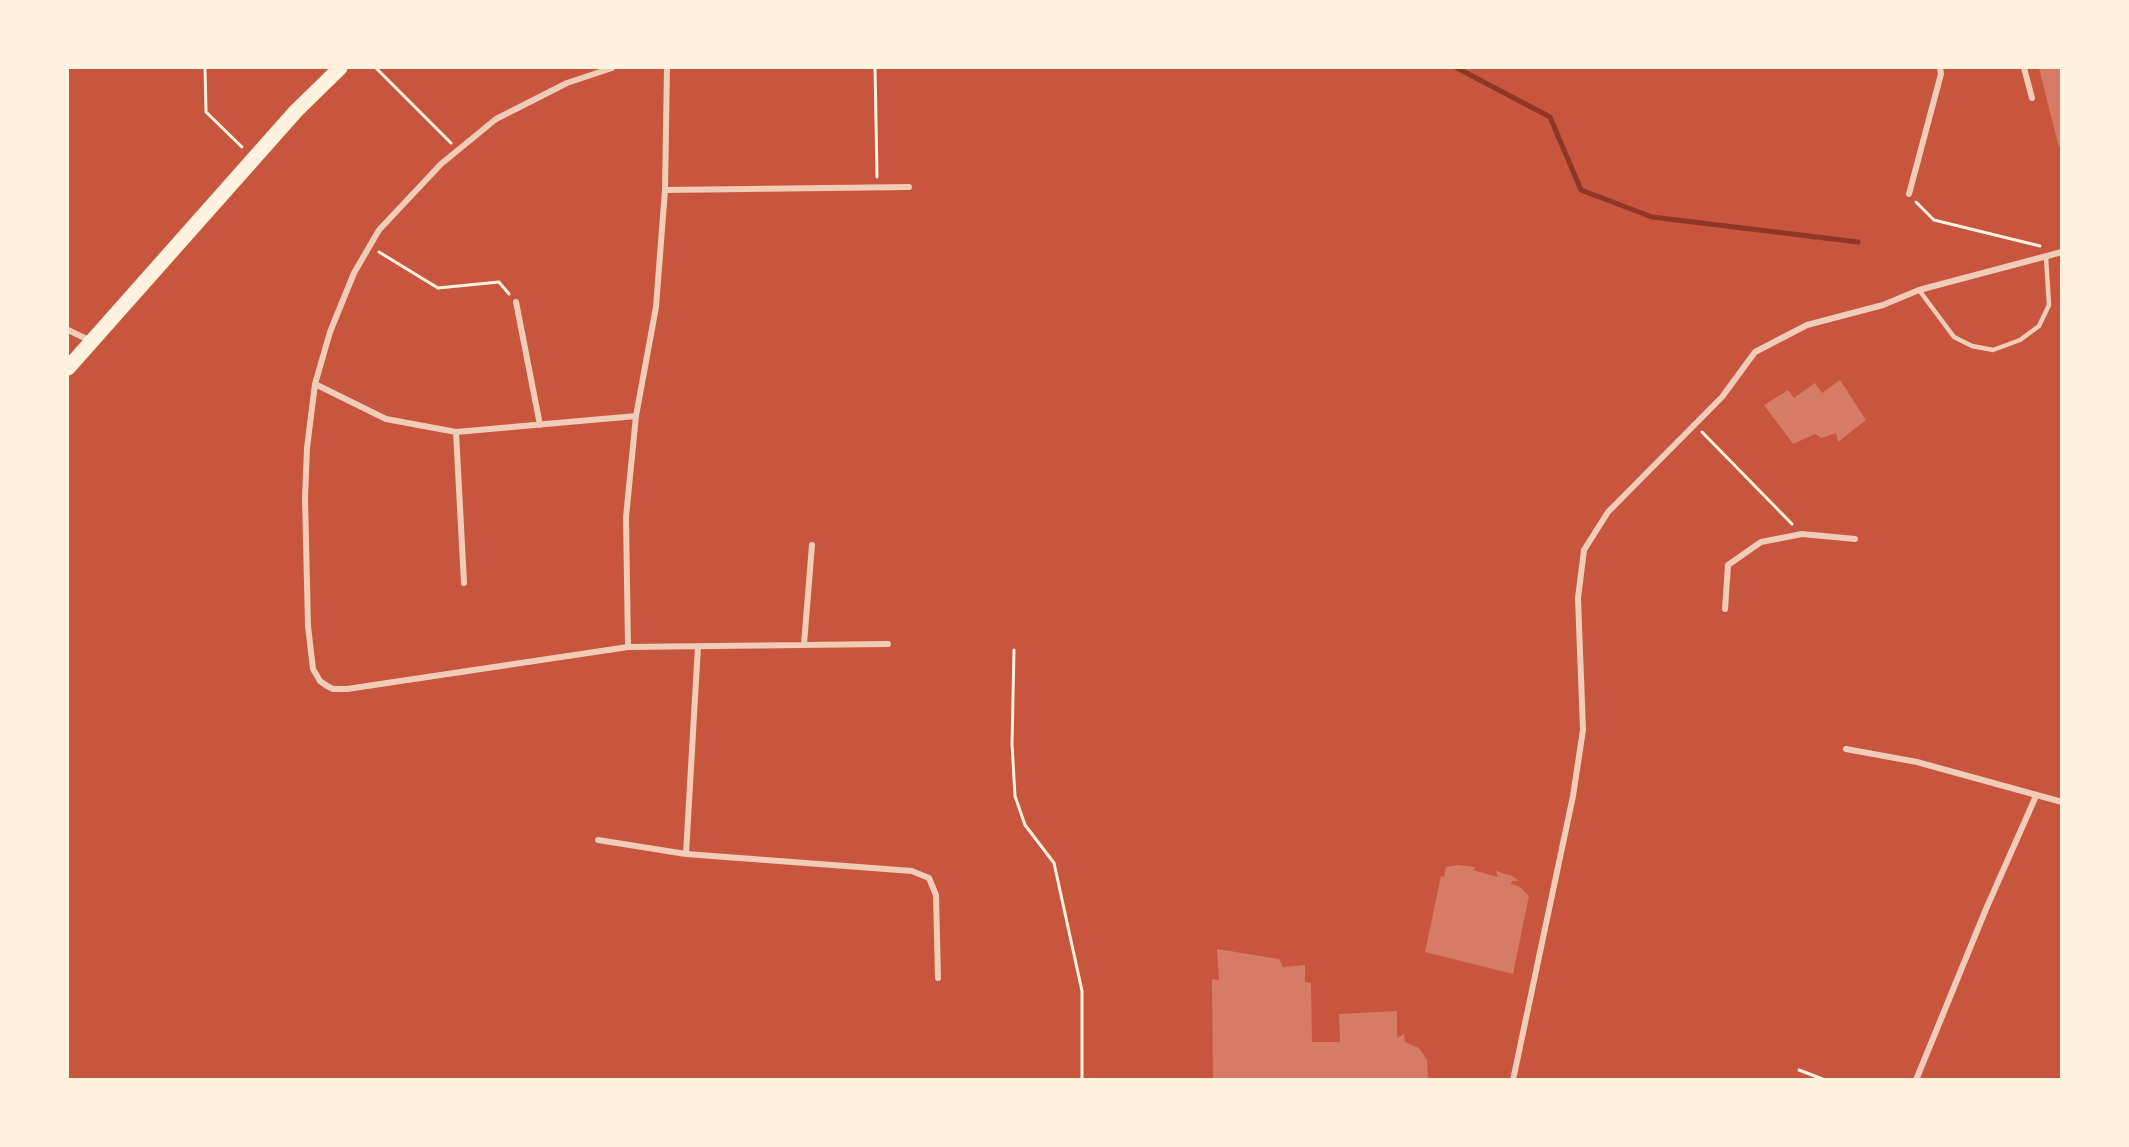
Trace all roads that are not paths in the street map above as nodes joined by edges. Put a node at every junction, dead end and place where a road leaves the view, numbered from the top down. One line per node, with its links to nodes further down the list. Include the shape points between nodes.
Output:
1 (340, 68): 15 (main road)
2 (612, 68): 17 (street, via 567,82 496,119 441,164 380,230 354,273 330,332)
3 (667, 68): 8 (street)
4 (1941, 68): 9 (street)
5 (2024, 68): 6 (street)
6 (2032, 98)
7 (909, 187): 8 (street)
8 (665, 190): 18 (street, via 656,307)
9 (1909, 194)
10 (2061, 252): 11 (street)
11 (2046, 257): 12 (street); 12 (lane, via 2049,305 2039,327 2020,340 1993,350 1954,337)
12 (1919, 290): 35 (street, via 1883,305 1807,325 1755,352 1722,397 1608,512 1584,550 1578,598 1583,730 1573,796)
13 (516, 302): 19 (street)
14 (68, 330): 15 (street)
15 (91, 342): 16 (main road)
16 (68, 368)
17 (315, 384): 20 (street, via 386,419); 28 (street, via 305,498 308,626 313,669 320,681 333,689 347,689)
18 (636, 416): 19 (street); 28 (street, via 626,517)
19 (540, 425): 20 (street)
20 (456, 432): 23 (street)
21 (1855, 539): 24 (street, via 1802,534 1761,542 1728,565)
22 (812, 545): 25 (street)
23 (464, 583)
24 (1725, 609)
25 (804, 644): 26 (street); 27 (street)
26 (888, 644)
27 (698, 646): 28 (street); 33 (street)
28 (628, 647)
29 (1845, 749): 30 (street, via 1917,762)
30 (2036, 796): 31 (street); 36 (street)
31 (2061, 802)
32 (598, 840): 33 (street)
33 (686, 854): 34 (street, via 912,872 929,878 936,896)
34 (938, 978)
35 (1513, 1080)
36 (1916, 1080)

